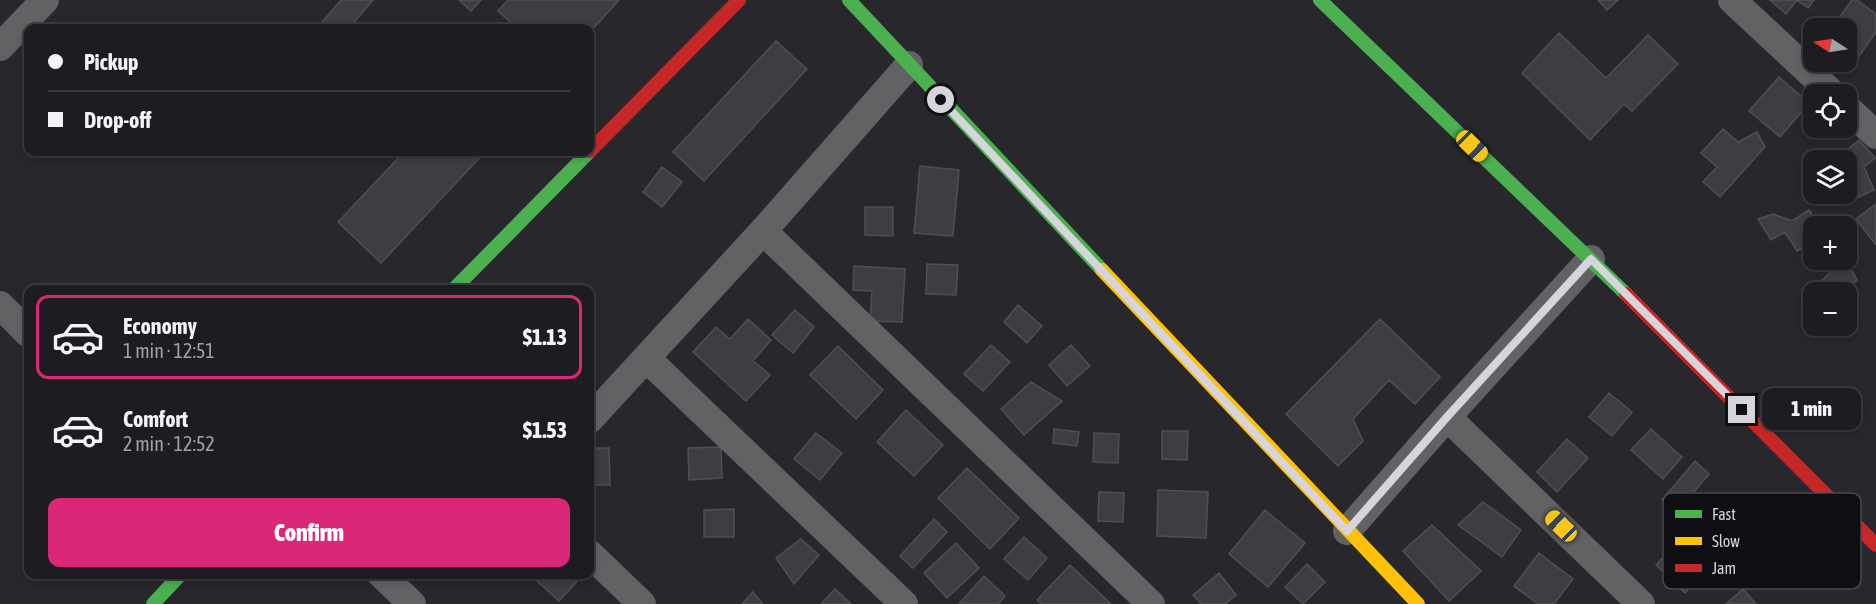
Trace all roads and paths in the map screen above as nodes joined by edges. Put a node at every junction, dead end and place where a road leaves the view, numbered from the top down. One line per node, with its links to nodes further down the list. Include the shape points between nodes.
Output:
1 (45, 0): 6 (street)
2 (739, 0): 11 (street)
3 (849, 0): 7 (street)
4 (1320, 0): 14 (street)
5 (1732, 0): 8 (street)
6 (0, 48)
7 (909, 65): 13 (street); 23 (street)
8 (1822, 84)
9 (1857, 117): 10 (street)
10 (1876, 135)
11 (594, 146)
12 (584, 156): 15 (street)
13 (763, 231): 18 (street); 32 (street)
14 (1591, 259): 20 (street); 21 (street)
15 (458, 285)
16 (0, 305): 17 (street)
17 (24, 329)
18 (646, 358): 19 (street); 31 (street)
19 (594, 415)
20 (1447, 417): 23 (street); 34 (street)
21 (1825, 493)
22 (1861, 529): 24 (street)
23 (1347, 531): 33 (street)
24 (1876, 544)
25 (594, 558): 30 (street)
26 (176, 579): 28 (street)
27 (386, 579): 29 (street)
28 (153, 604)
29 (412, 604)
30 (642, 604)
31 (904, 604)
32 (1150, 604)
33 (1418, 604)
34 (1641, 604)

